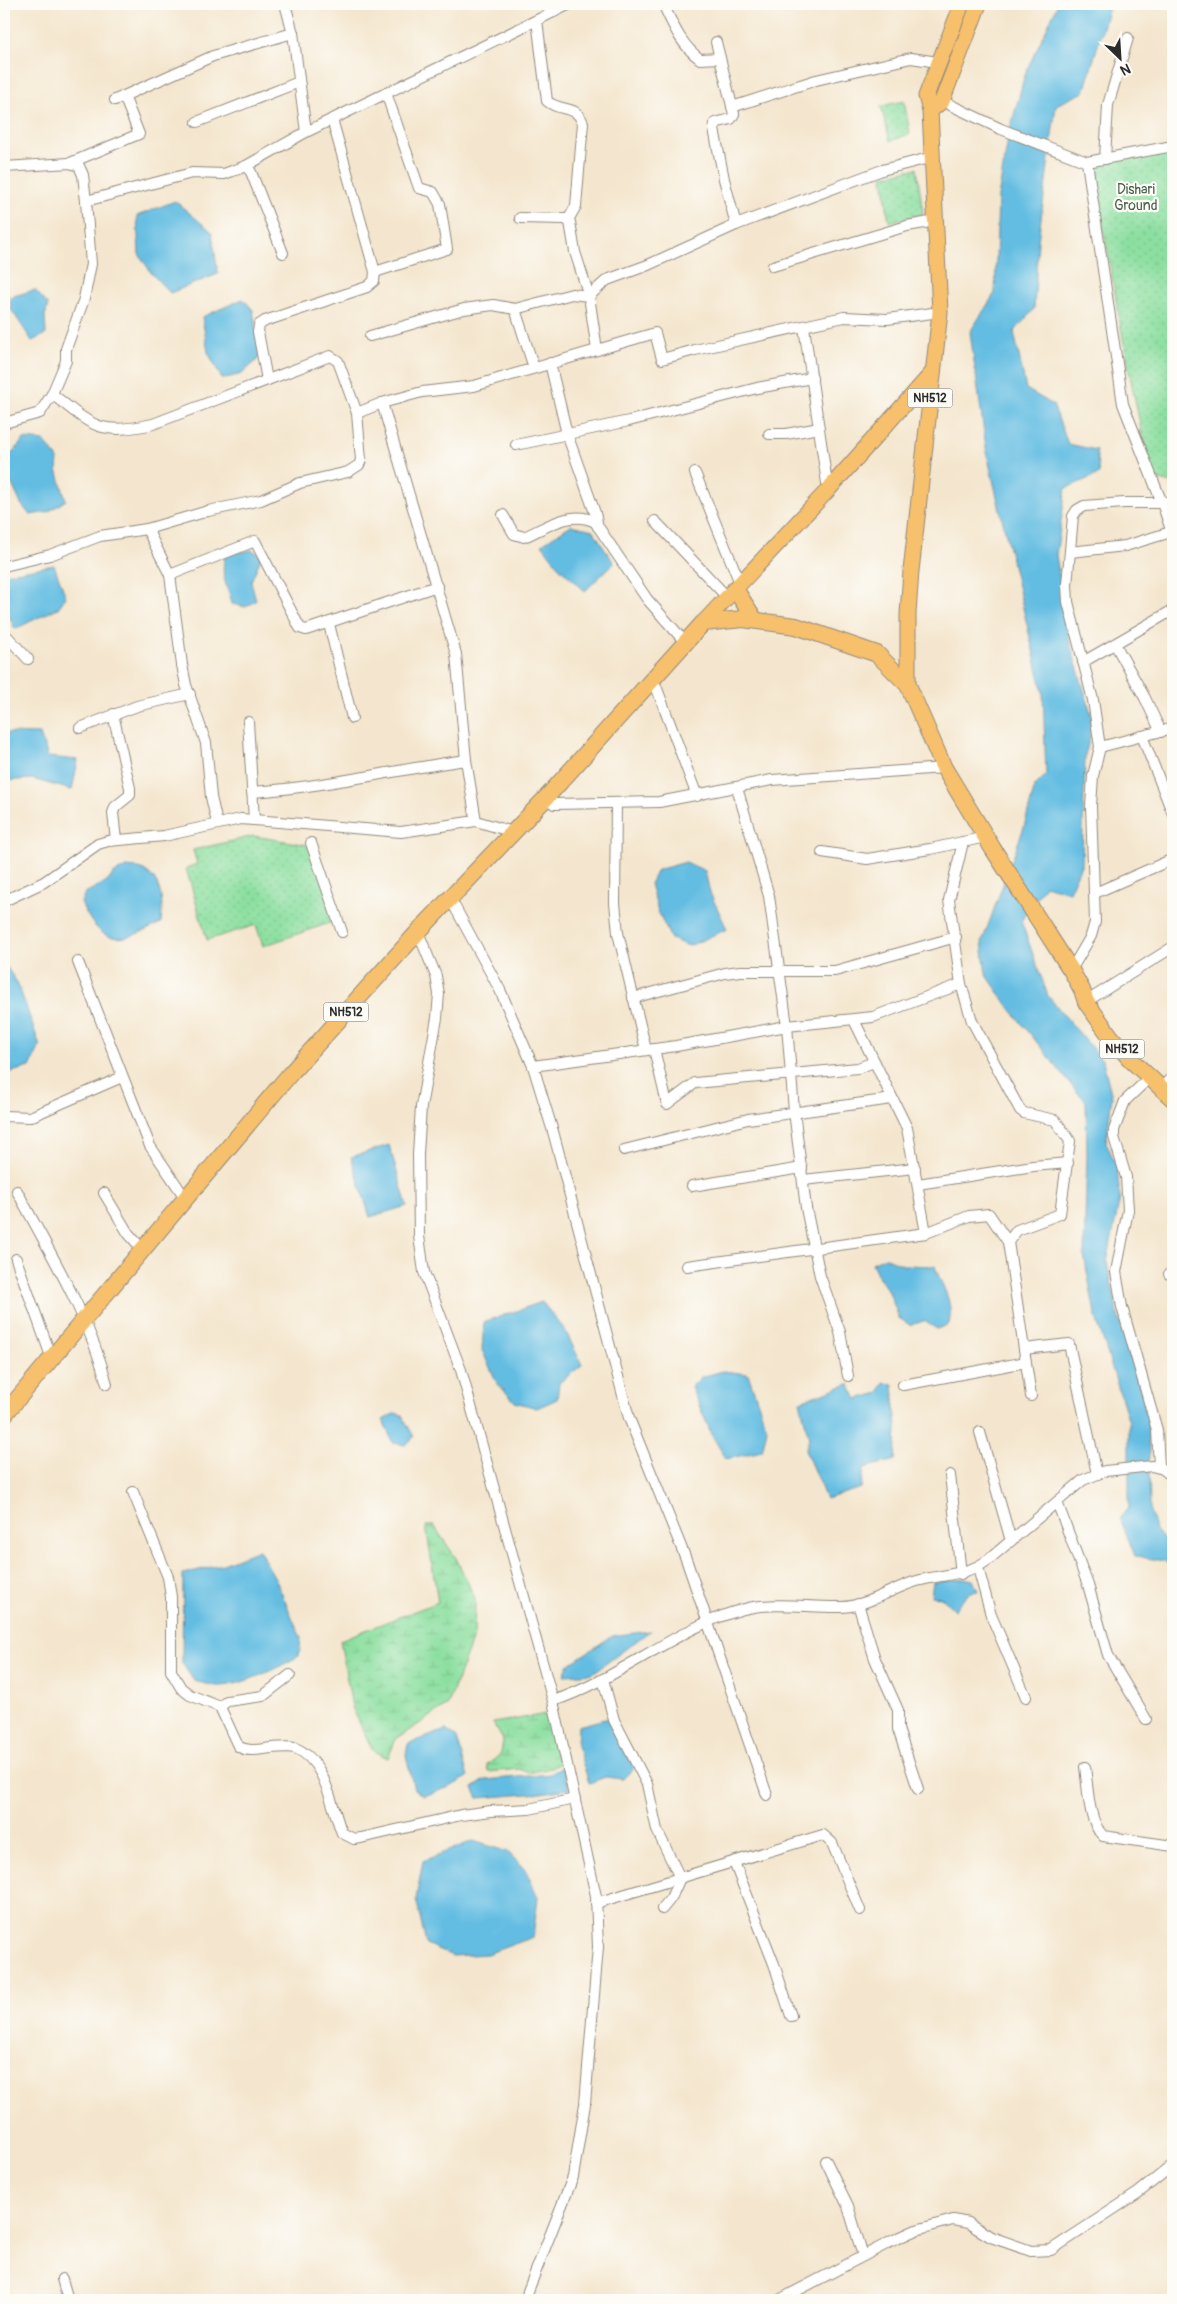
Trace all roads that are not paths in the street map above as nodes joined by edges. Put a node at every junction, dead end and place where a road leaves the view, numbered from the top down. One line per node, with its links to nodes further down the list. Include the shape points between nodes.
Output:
1 (285, 4): 7 (street)
2 (663, 4): 10 (street, via 691,53 700,60)
3 (962, 4): 11 (main road, NH512)
4 (979, 4): 14 (main road)
5 (563, 5): 6 (street)
6 (537, 20): 13 (street); 28 (street, via 547,101 555,108 573,109 584,123 576,206)
7 (293, 33): 12 (street); 23 (street, via 213,56 120,98 139,134)
8 (1128, 38): 21 (street, via 1108,105)
9 (716, 42): 10 (street)
10 (720, 58): 15 (street)
11 (938, 62): 14 (main road, NH512, via 926,96); 15 (street, via 911,58 816,80)
12 (299, 82): 17 (street); 18 (street)
13 (386, 93): 16 (street); 33 (street, via 419,188 433,192 440,204 447,249)
14 (936, 106): 20 (main road, NH512); 22 (street)
15 (732, 107): 30 (street, via 734,117 714,125)
16 (332, 119): 18 (street); 33 (street)
17 (197, 122)
18 (306, 132): 24 (street)
19 (1173, 146): 21 (street)
20 (933, 157): 29 (main road, NH512); 30 (street, via 882,170)
21 (1106, 159): 22 (street)
22 (1087, 162): 56 (street, via 1123,404)
23 (70, 163): 25 (street); 26 (street, via 82,170)
24 (246, 166): 26 (street, via 224,174 192,173); 31 (street)
25 (4, 167)
26 (86, 201): 45 (street, via 91,264 89,281 70,336 66,362)
27 (520, 218): 28 (street)
28 (568, 220): 34 (street)
29 (936, 221): 32 (street, via 907,226); 36 (main road, NH512)
30 (736, 225): 34 (street, via 607,280)
31 (283, 253)
32 (773, 266)
33 (374, 272): 44 (street, via 374,281 367,287 259,325)
34 (589, 296): 35 (street, via 572,294); 39 (street)
35 (515, 310): 38 (street, via 493,305 464,309); 41 (street)
36 (940, 312): 37 (street, via 887,320 844,317); 42 (main road, NH512)
37 (804, 326): 39 (street, via 662,359 656,333); 43 (street)
38 (370, 336)
39 (597, 350): 40 (street)
40 (550, 363): 41 (street); 50 (street)
41 (534, 368): 46 (street, via 474,386 422,392)
42 (933, 372): 54 (main road); 77 (main road, NH512, via 911,571)
43 (812, 378): 49 (street); 50 (street, via 757,388)
44 (267, 380): 45 (street, via 153,424 127,430 110,430 96,425); 47 (street, via 326,356 334,356)
45 (52, 394): 48 (street, via 40,413)
46 (382, 403): 47 (street); 65 (street)
47 (357, 413): 60 (street, via 361,460 355,470 294,485 261,500)
48 (4, 423)
49 (819, 428): 51 (street); 54 (street)
50 (567, 434): 52 (street); 59 (street)
51 (769, 434)
52 (516, 445)
53 (695, 473): 66 (street)
54 (828, 490): 66 (main road)
55 (1173, 501): 56 (street)
56 (1162, 503): 61 (street); 62 (street, via 1084,506 1073,516)
57 (503, 515): 59 (street, via 514,534 520,537 573,518 589,519)
58 (656, 521): 66 (street)
59 (598, 527): 72 (street, via 647,599)
60 (147, 529): 63 (street, via 100,536 50,555); 64 (street)
61 (1172, 534): 62 (street, via 1125,546)
62 (1070, 552): 75 (street, via 1068,602)
63 (4, 566)
64 (170, 575): 70 (street, via 256,541 300,628 306,630); 78 (street, via 182,666)
65 (437, 586): 70 (street); 87 (street, via 456,654)
66 (734, 590): 68 (highway); 69 (main road)
67 (1173, 610): 73 (street)
68 (755, 620): 69 (highway, NH512); 77 (highway, NH512, via 796,626 877,654)
69 (703, 622): 72 (highway, NH512)
70 (329, 624): 80 (street)
71 (4, 630): 74 (street)
72 (685, 642): 76 (highway, NH512)
73 (1115, 644): 75 (street); 84 (street)
74 (28, 659)
75 (1083, 662): 86 (street, via 1094,700)
76 (654, 678): 91 (street); 92 (highway, NH512)
77 (908, 685): 88 (highway, NH512)
78 (190, 694): 79 (street); 97 (street, via 206,743)
79 (113, 714): 82 (street); 99 (street, via 130,788 130,795 115,807 113,813)
80 (352, 718)
81 (248, 722): 90 (street)
82 (80, 728)
83 (1173, 728): 84 (street)
84 (1160, 732): 85 (street)
85 (1142, 736): 86 (street); 94 (street)
86 (1100, 747): 105 (street, via 1093,776 1091,806)
87 (466, 760): 90 (street, via 300,788); 96 (street)
88 (944, 768): 89 (street, via 772,780); 102 (highway, NH512)
89 (737, 788): 91 (street); 114 (street, via 769,896)
90 (252, 792): 95 (street)
91 (698, 796): 93 (street, via 659,802)
92 (545, 799): 93 (street, via 554,804); 98 (highway, NH512)
93 (616, 803): 117 (street, via 615,903 618,933)
94 (1173, 814)
95 (254, 820): 96 (street, via 401,832); 97 (street)
96 (476, 821): 98 (street)
97 (217, 823): 99 (street, via 164,836)
98 (513, 832): 106 (highway, NH512)
99 (116, 840): 107 (street, via 98,844 44,882)
100 (963, 842): 102 (street); 103 (street, via 866,858); 110 (street, via 949,900)
101 (311, 843): 108 (street)
102 (989, 843): 113 (highway, NH512)
103 (822, 852)
104 (1173, 859): 105 (street)
105 (1095, 893): 113 (street, via 1095,922 1091,936)
106 (450, 898): 109 (highway, NH512); 122 (street, via 500,990)
107 (4, 901)
108 (342, 932)
109 (418, 932): 140 (highway, NH512, via 290,1074); 171 (street, via 436,976 439,994 421,1107 418,1154 419,1236 424,1272 461,1370)
110 (956, 937): 114 (street, via 835,971); 115 (street)
111 (1173, 947): 116 (street)
112 (78, 962): 124 (street)
113 (1071, 970): 116 (highway, NH512)
114 (780, 971): 117 (street, via 725,973); 119 (street)
115 (961, 984): 118 (street, via 873,1017); 132 (street, via 972,1021 1016,1104 1024,1113 1058,1123 1070,1141)
116 (1087, 994): 125 (highway, NH512, via 1086,1002); 126 (highway, NH512, via 1138,1053)
117 (633, 998): 120 (street)
118 (854, 1020): 119 (street); 121 (street)
119 (788, 1026): 120 (street); 123 (street)
120 (650, 1049): 122 (street); 123 (street, via 667,1104 695,1083)
121 (874, 1062): 123 (street, via 858,1068); 127 (street)
122 (533, 1066): 167 (street, via 629,1418 686,1559)
123 (791, 1074): 129 (street)
124 (122, 1077): 130 (street, via 30,1117); 140 (street, via 150,1146)
125 (1149, 1078): 128 (highway, NH512); 157 (street, via 1125,1101 1114,1130 1126,1177 1128,1210 1116,1272 1122,1307 1157,1430)
126 (1172, 1081)
127 (892, 1099): 129 (street); 134 (street, via 907,1128)
128 (1173, 1099)
129 (794, 1112): 131 (street, via 748,1119); 133 (street)
130 (4, 1116)
131 (624, 1150)
132 (1068, 1163): 136 (street); 142 (street, via 1060,1214 1017,1230)
133 (802, 1168): 135 (street); 137 (street)
134 (915, 1168): 135 (street); 136 (street)
135 (803, 1180): 143 (street)
136 (918, 1184): 141 (street)
137 (692, 1186)
138 (17, 1192): 147 (street)
139 (104, 1193): 144 (street, via 128,1234)
140 (186, 1199): 144 (highway, NH512)
141 (926, 1233): 142 (street, via 969,1216 989,1214); 143 (street)
142 (1008, 1242): 148 (street)
143 (813, 1248): 146 (street); 151 (street, via 840,1332)
144 (143, 1250): 147 (highway, NH512)
145 (16, 1259): 149 (street)
146 (687, 1266)
147 (84, 1320): 149 (highway, NH512); 152 (street)
148 (1024, 1349): 150 (street); 158 (street, via 1069,1344)
149 (52, 1359): 155 (highway, NH512)
150 (1026, 1362): 153 (street); 154 (street)
151 (848, 1376)
152 (107, 1384)
153 (903, 1385)
154 (1031, 1396)
155 (4, 1415)
156 (980, 1432): 163 (street)
157 (1156, 1467): 158 (street); 160 (street)
158 (1101, 1473): 162 (street, via 1083,1480)
159 (950, 1475): 165 (street)
160 (1173, 1477)
161 (133, 1492): 172 (street, via 168,1577 171,1671 181,1688 190,1695)
162 (1057, 1502): 163 (street); 173 (street, via 1088,1585 1108,1655)
163 (1011, 1541): 164 (street)
164 (978, 1568): 165 (street); 170 (street, via 991,1615)
165 (961, 1574): 166 (street, via 917,1581)
166 (858, 1604): 167 (street, via 843,1607 764,1606); 175 (street, via 875,1659 898,1710 898,1729)
167 (707, 1622): 169 (street); 176 (street)
168 (290, 1675): 172 (street, via 263,1696 227,1701)
169 (603, 1679): 171 (street); 180 (street, via 614,1720 647,1784 657,1830)
170 (1026, 1697)
171 (553, 1701): 177 (street)
172 (220, 1707): 177 (street, via 242,1749 289,1747 308,1756 323,1780 342,1833 354,1838 461,1816 529,1809)
173 (1146, 1719)
174 (1085, 1767): 178 (street, via 1099,1832 1104,1836)
175 (918, 1789)
176 (767, 1795)
177 (575, 1799): 181 (street)
178 (1173, 1846)
179 (734, 1862): 180 (street); 183 (street, via 823,1835 832,1843); 184 (street)
180 (680, 1878): 181 (street); 182 (street)
181 (596, 1903): 190 (street, via 598,1947 577,2161)
182 (662, 1909)
183 (860, 1910)
184 (791, 2016)
185 (826, 2161): 187 (street, via 848,2206)
186 (1173, 2165): 187 (street, via 1138,2193 1051,2250 1031,2251 991,2237 968,2223 953,2220 916,2230)
187 (863, 2256): 191 (street)
188 (62, 2279): 189 (street)
189 (68, 2300)
190 (526, 2300)
191 (779, 2300)

